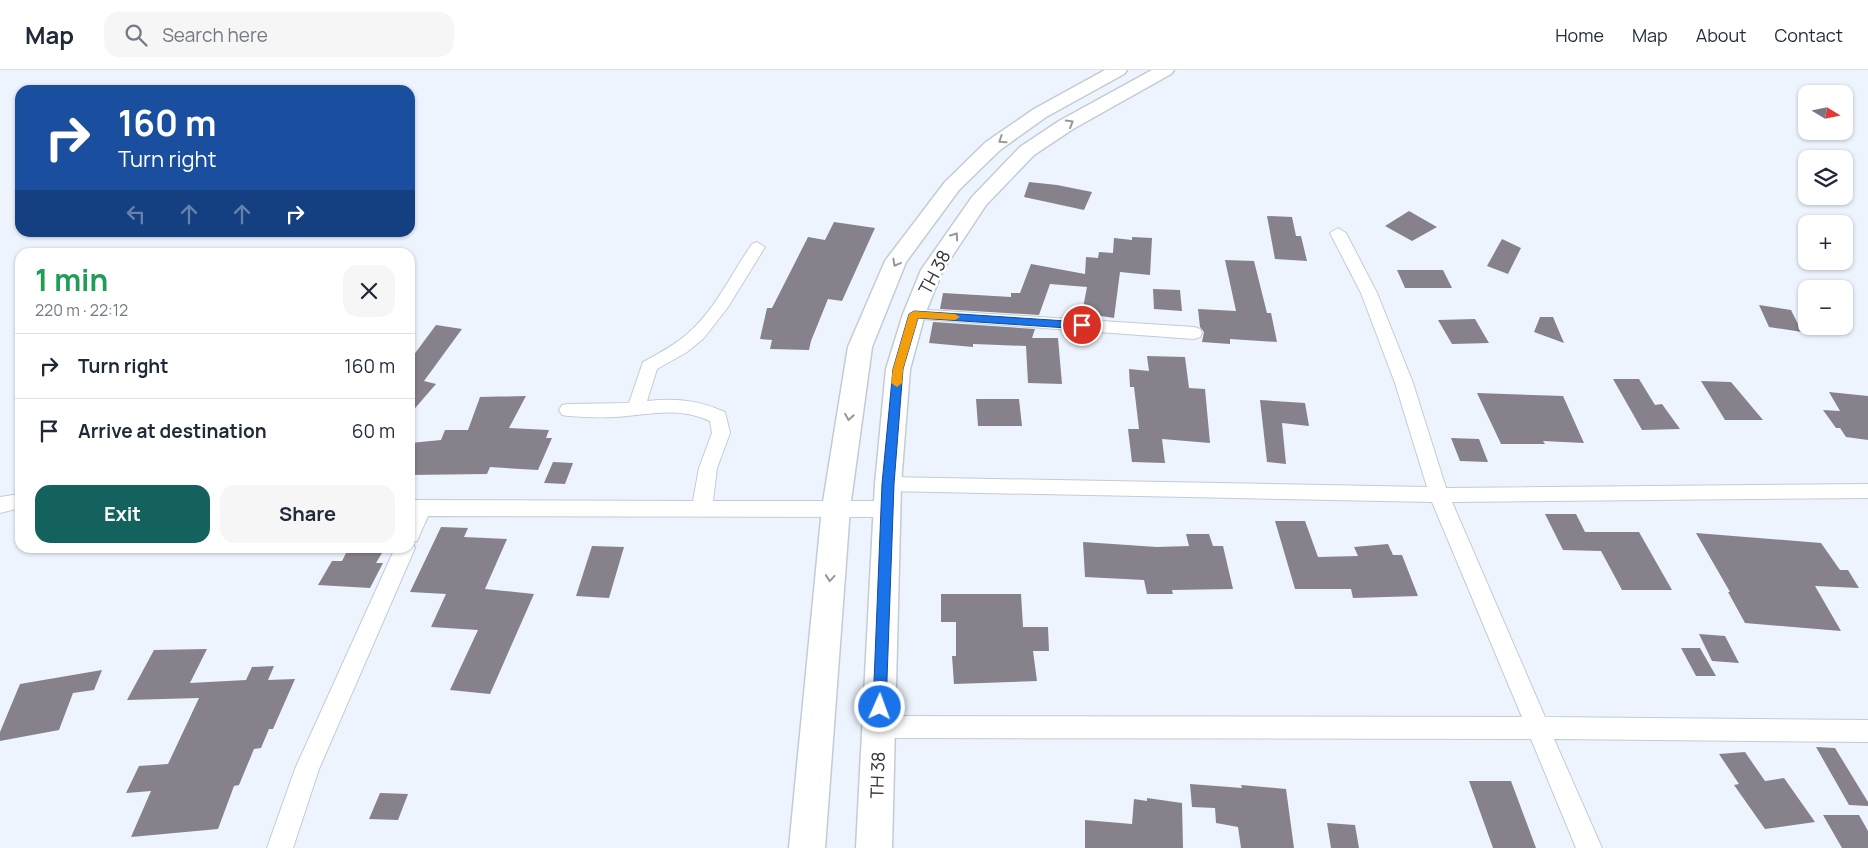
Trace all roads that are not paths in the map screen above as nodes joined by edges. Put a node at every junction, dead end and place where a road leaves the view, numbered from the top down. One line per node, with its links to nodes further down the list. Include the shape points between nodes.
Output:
1 (1118, 70): 16 (street, TH 38, one-way to 16, via 1040,113 993,146 952,186 896,262 860,347)
2 (1164, 70): 5 (street, TH 38, one-way to 2, via 937,262 979,201 1027,151 1066,125)
3 (1338, 234): 10 (street, via 1373,302 1404,383)
4 (757, 247): 7 (street, via 697,334 649,366)
5 (914, 314): 6 (street); 11 (street, TH 38, via 898,369)
6 (1194, 333)
7 (636, 408): 8 (street); 15 (street, via 696,407 719,417 721,432 708,468)
8 (568, 410)
9 (1868, 491): 10 (street)
10 (1439, 495): 11 (street); 19 (street)
11 (888, 496): 16 (street); 18 (street, TH 38)
12 (15, 502): 13 (street)
13 (0, 505)
14 (416, 508): 15 (street)
15 (702, 508): 16 (street)
16 (836, 508): 22 (street, TH 38, one-way to 22)
17 (403, 553): 21 (street, via 307,769)
18 (879, 727): 19 (street); 23 (street, TH 38)
19 (1538, 728): 20 (street); 24 (street)
20 (1868, 731)
21 (280, 848)
22 (807, 848)
23 (874, 848)
24 (1589, 848)

